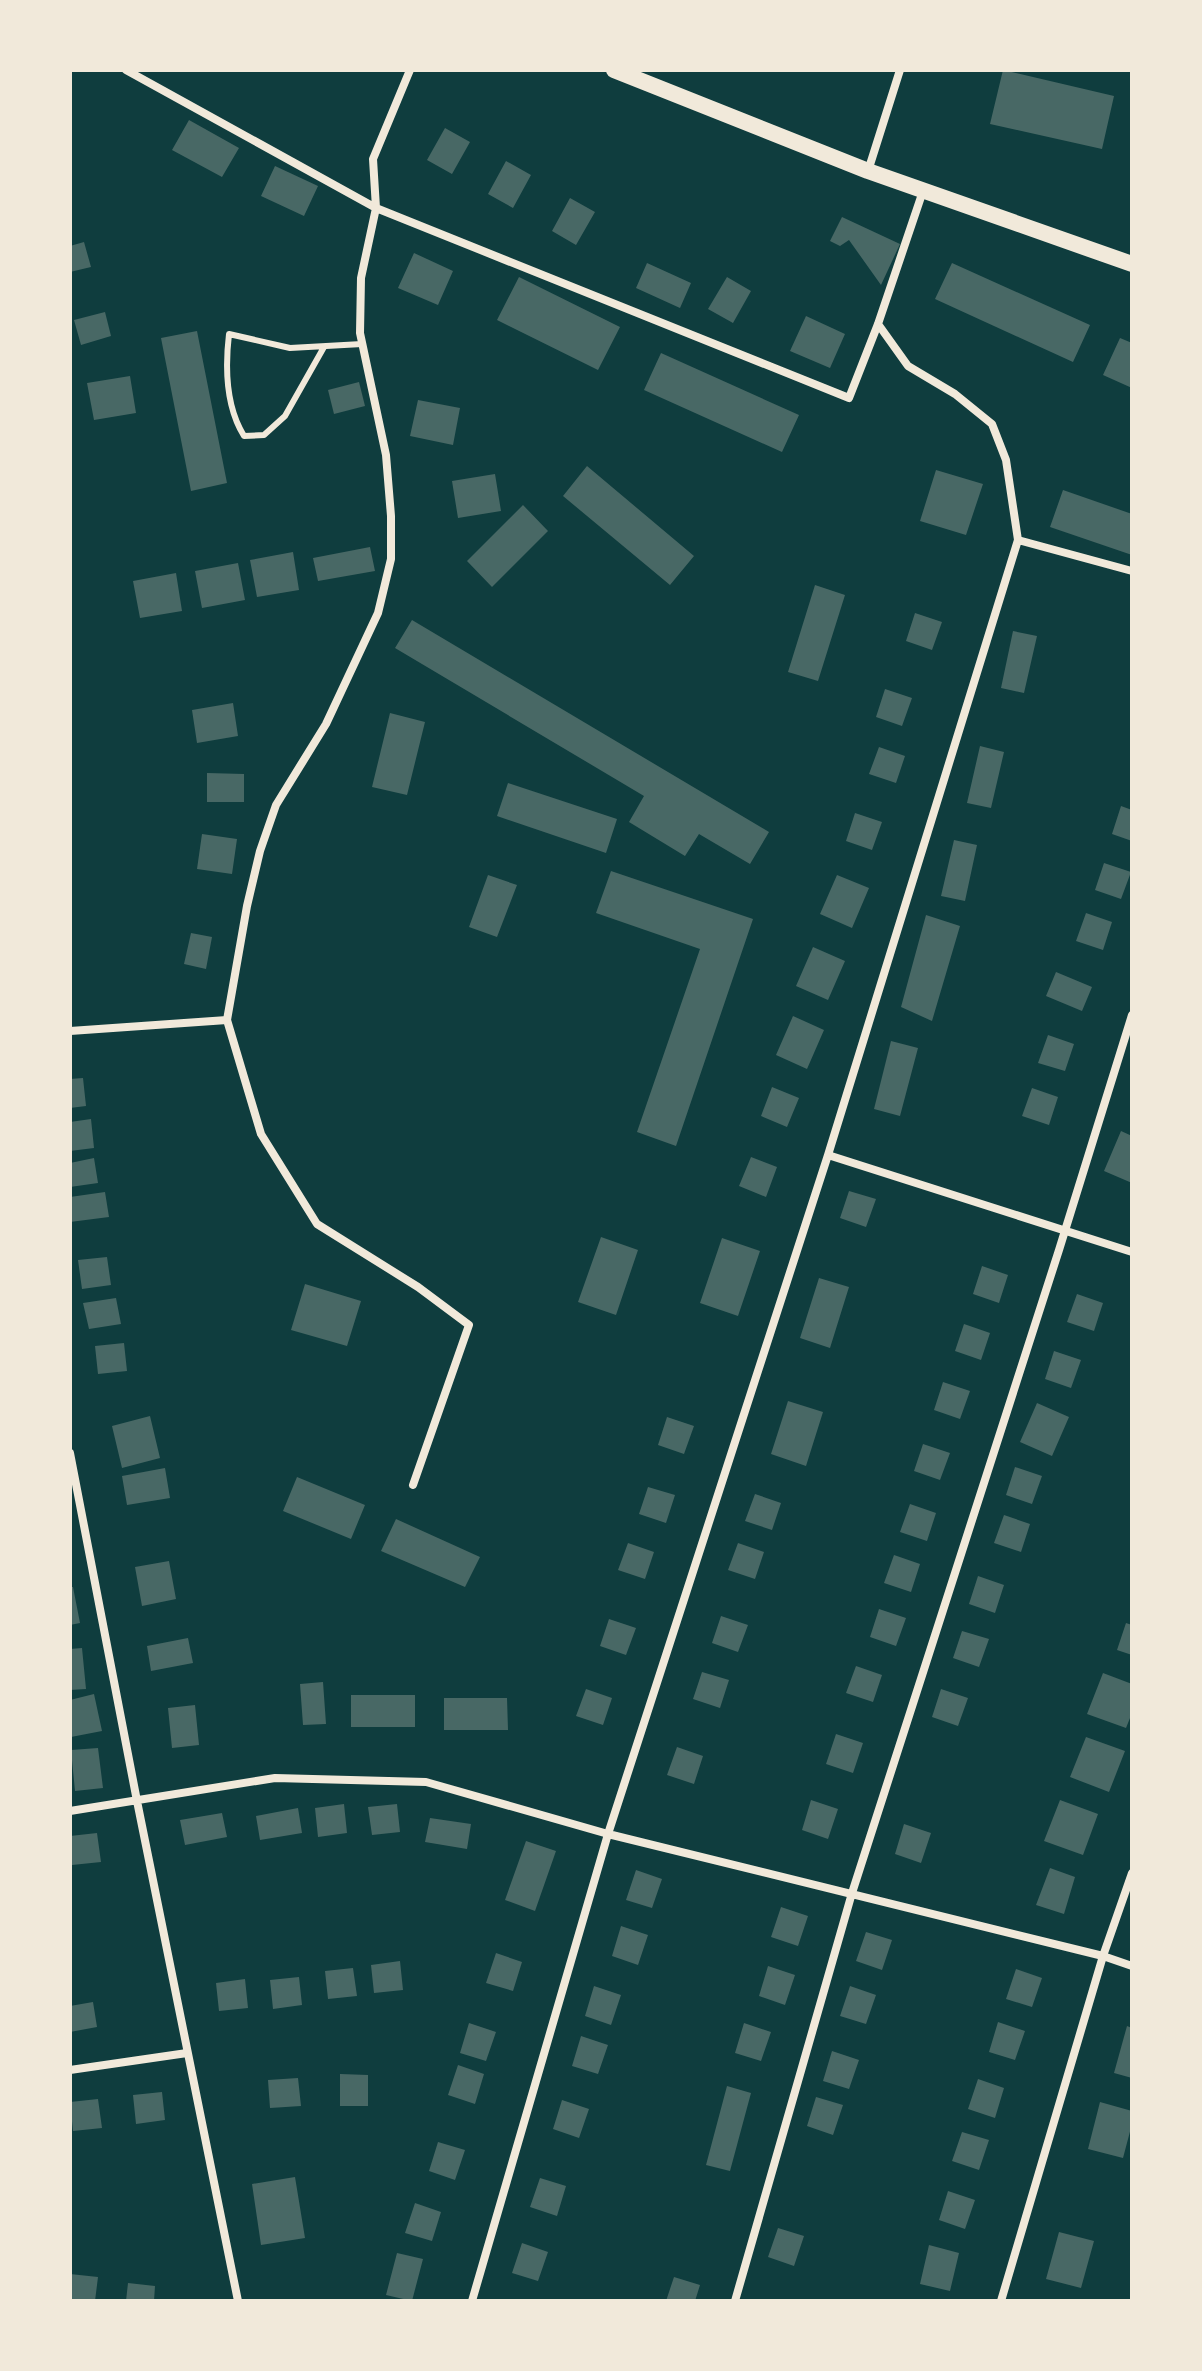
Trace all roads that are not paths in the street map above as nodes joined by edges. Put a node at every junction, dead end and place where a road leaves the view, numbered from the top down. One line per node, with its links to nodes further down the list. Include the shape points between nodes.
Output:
1 (126, 70): 7 (street)
2 (410, 70): 7 (street, via 373,159)
3 (614, 70): 5 (main road)
4 (900, 70): 5 (street)
5 (868, 171): 6 (main road)
6 (923, 191): 8 (main road); 9 (street)
7 (376, 208): 9 (street, via 849,398); 10 (street, via 361,278)
8 (1132, 264)
9 (878, 324): 12 (street, via 908,366 992,424 1006,460)
10 (362, 344): 11 (lane); 15 (street, via 386,455 391,559 378,613 326,724 276,805 247,906)
11 (324, 347): 11 (lane, via 290,348 229,334 229,387 244,436 264,435 285,416)
12 (1018, 540): 13 (street); 17 (street)
13 (1132, 571)
14 (1132, 1015): 18 (street)
15 (227, 1020): 16 (street); 21 (street, via 261,1134 317,1224 469,1325)
16 (70, 1031)
17 (828, 1155): 18 (street); 24 (street)
18 (1065, 1231): 19 (street); 26 (street)
19 (1132, 1252)
20 (70, 1453): 22 (street)
21 (413, 1485)
22 (137, 1801): 23 (street); 24 (street, via 275,1778 426,1782); 29 (street)
23 (70, 1811)
24 (608, 1834): 26 (street); 32 (street)
25 (1132, 1873): 27 (street)
26 (852, 1893): 27 (street); 33 (street)
27 (1103, 1956): 28 (street); 34 (street)
28 (1132, 1966)
29 (187, 2053): 30 (street); 31 (street)
30 (70, 2070)
31 (238, 2301)
32 (472, 2301)
33 (735, 2301)
34 (1001, 2301)

